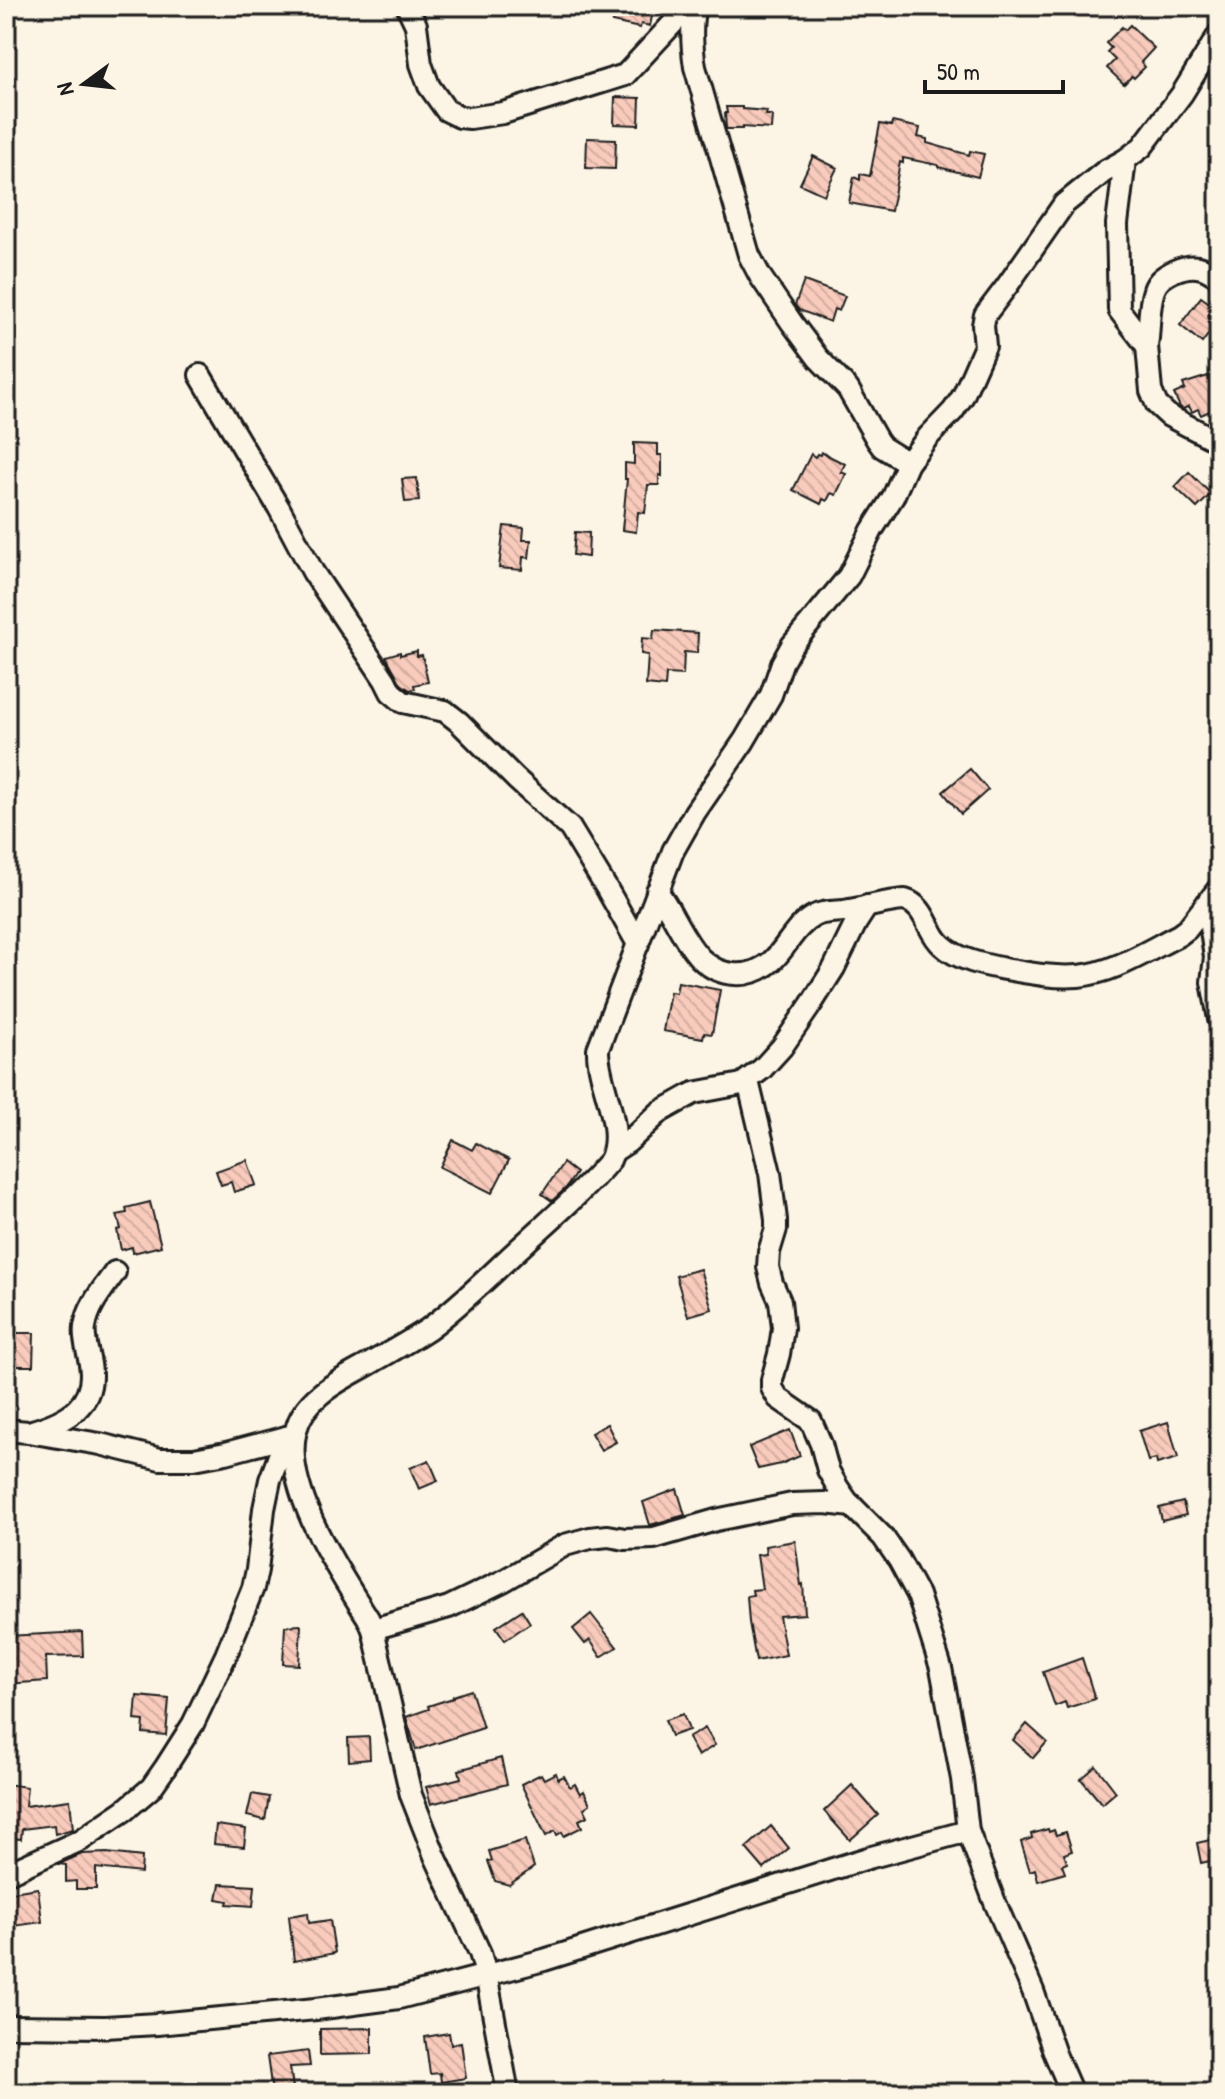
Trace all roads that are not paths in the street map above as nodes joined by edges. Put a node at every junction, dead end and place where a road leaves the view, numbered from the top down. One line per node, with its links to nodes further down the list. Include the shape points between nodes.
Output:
1 (407, 6): 2 (street, via 429,86 446,110 470,118 503,113 625,75)
2 (692, 6): 9 (street, via 695,67 749,255 792,323 848,389 882,447)
3 (1219, 34): 4 (street, via 1182,94 1142,147)
4 (1125, 160): 6 (street, via 1117,224 1119,310); 9 (street, via 1070,199 1048,225 985,315 985,346 963,396)
5 (1219, 277): 6 (street, via 1193,267 1158,281)
6 (1147, 346): 8 (street, via 1157,405)
7 (200, 375): 13 (street, via 313,572 391,692 403,702 445,711 570,828)
8 (1219, 442)
9 (908, 463): 10 (street, via 849,576 792,645 771,695 695,812)
10 (657, 891): 12 (street, via 698,956 731,975 770,963 813,916); 13 (street)
11 (1213, 896): 12 (street, via 1187,929 1168,941 1095,973 1066,976 1030,974 954,953 941,945 913,902); 14 (street, via 1212,982)
12 (867, 906): 15 (street, via 794,1031)
13 (638, 944): 16 (street, via 598,1049)
14 (1219, 1019)
15 (748, 1081): 16 (street, via 694,1093 660,1112); 21 (street, via 776,1220 768,1267 783,1328 772,1388 811,1421 828,1470)
16 (614, 1151): 20 (street, via 568,1204 428,1328 316,1398)
17 (115, 1272): 19 (street, via 87,1314 84,1335 92,1377 88,1396 62,1419)
18 (6, 1430): 19 (street)
19 (28, 1432): 20 (street, via 160,1459 205,1457)
20 (290, 1436): 22 (street, via 313,1524); 24 (street, via 270,1480 253,1588 193,1724 165,1768 151,1788 81,1840)
21 (852, 1506): 22 (street, via 792,1504 654,1538 590,1538 565,1545 449,1607); 23 (street, via 883,1537 918,1595 941,1668)
22 (373, 1629): 25 (street, via 420,1823)
23 (968, 1831): 25 (street); 28 (street)
24 (6, 1874)
25 (486, 1974): 26 (street, via 399,1998 316,2009 105,2027); 27 (street)
26 (6, 2026)
27 (508, 2093)
28 (1072, 2093)

